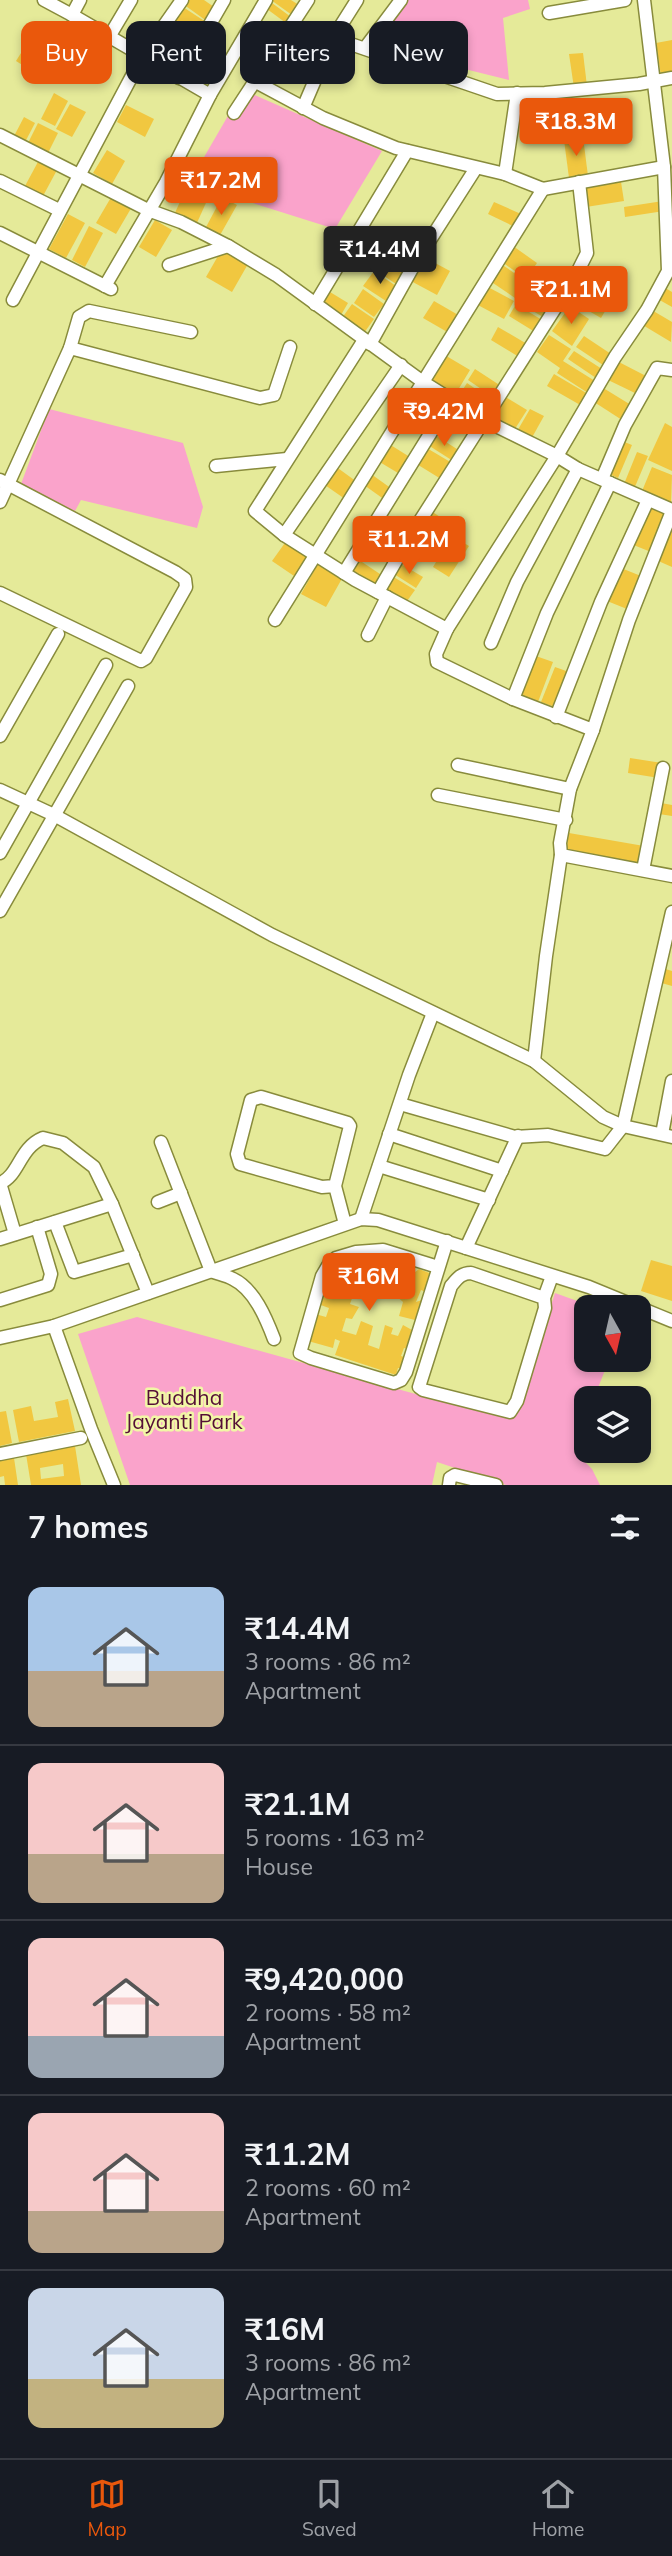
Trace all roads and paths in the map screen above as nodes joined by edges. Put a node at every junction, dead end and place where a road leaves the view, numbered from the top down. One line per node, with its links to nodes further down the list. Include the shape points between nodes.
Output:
1 (44, 0): 13 (street)
2 (80, 0): 13 (street)
3 (131, 0): 19 (street)
4 (182, 0): 15 (street)
5 (224, 0): 16 (street)
6 (266, 0): 30 (street)
7 (308, 0): 17 (street)
8 (357, 0): 18 (street)
9 (401, 0): 21 (street)
10 (625, 0): 12 (street)
11 (644, 0): 23 (street)
12 (549, 13)
13 (72, 15): 14 (street)
14 (82, 21)
15 (167, 21)
16 (212, 21)
17 (294, 21)
18 (344, 21)
19 (112, 32)
20 (355, 45): 21 (street)
21 (365, 48): 29 (street, via 497,94)
22 (672, 78): 23 (street)
23 (654, 81): 29 (street); 35 (street)
24 (127, 84): 37 (street)
25 (190, 84): 30 (street)
26 (252, 84): 32 (street)
27 (260, 84): 31 (street)
28 (313, 84): 31 (street)
29 (516, 93): 38 (street)
30 (210, 95): 43 (street)
31 (303, 107): 34 (street)
32 (234, 113)
33 (0, 135): 37 (street)
34 (407, 151): 36 (street); 50 (street)
35 (664, 167): 40 (street); 48 (street)
36 (476, 168): 38 (street); 52 (street)
37 (78, 174): 42 (street); 43 (street)
38 (505, 174): 41 (street)
39 (0, 181): 42 (street)
40 (579, 182): 41 (street); 59 (street, via 587,253)
41 (543, 189): 57 (street)
42 (60, 210): 46 (street)
43 (149, 210): 45 (street); 46 (street, via 108,288)
44 (0, 233): 46 (street)
45 (228, 246): 47 (street); 50 (street)
46 (38, 252): 49 (street)
47 (169, 265)
48 (670, 265): 60 (street)
49 (13, 300)
50 (315, 304): 52 (street)
51 (191, 332): 53 (street, via 89,311 79,317)
52 (367, 342): 55 (street); 61 (street)
53 (70, 348): 54 (street, via 260,398 274,395); 65 (street)
54 (290, 348)
55 (401, 365): 57 (street); 69 (street)
56 (672, 370): 64 (street, via 657,368 625,425)
57 (424, 382): 58 (street); 70 (street)
58 (452, 400): 59 (street); 71 (street)
59 (484, 420): 60 (street); 73 (street)
60 (557, 456): 63 (street); 75 (street)
61 (287, 459): 62 (street); 69 (street, via 255,511)
62 (216, 466)
63 (578, 469): 64 (street); 78 (street, via 517,582)
64 (606, 481): 66 (street); 81 (street)
65 (5, 482): 67 (street); 72 (street, via 176,572 186,587 141,661)
66 (648, 499): 68 (street); 82 (street)
67 (0, 502)
68 (672, 510): 83 (street)
69 (284, 535): 70 (street)
70 (315, 554): 71 (street); 74 (street)
71 (344, 573): 73 (street)
72 (0, 593)
73 (383, 595): 75 (street); 77 (street)
74 (275, 620)
75 (447, 629): 81 (street, via 436,653 437,663)
76 (58, 634): 84 (street)
77 (368, 635)
78 (491, 643)
79 (106, 666): 90 (street)
80 (128, 686): 91 (street)
81 (513, 699): 82 (street)
82 (556, 717): 83 (street)
83 (593, 730): 87 (street)
84 (0, 736)
85 (458, 765): 87 (street)
86 (663, 768): 95 (street)
87 (570, 789): 92 (street)
88 (0, 790): 90 (street)
89 (438, 795): 92 (street)
90 (29, 803): 91 (street); 93 (street)
91 (54, 815): 97 (street); 99 (street, via 272,935)
92 (566, 820): 94 (street)
93 (0, 853)
94 (561, 855): 95 (street); 100 (street)
95 (643, 870): 96 (street)
96 (672, 876)
97 (0, 911)
98 (672, 912): 103 (street)
99 (433, 1013): 100 (street); 102 (street)
100 (534, 1061): 103 (street, via 594,1110)
101 (672, 1081): 106 (street)
102 (400, 1104): 104 (street); 105 (street)
103 (623, 1126): 105 (street, via 605,1149 548,1135); 106 (street)
104 (390, 1134): 108 (street); 109 (street)
105 (518, 1136): 109 (street)
106 (667, 1136)
107 (161, 1142): 112 (street)
108 (379, 1167): 113 (street); 116 (street)
109 (502, 1171): 113 (street)
110 (0, 1183): 115 (street, via 8,1180 27,1148 51,1139 94,1167); 120 (street)
111 (335, 1186): 111 (street, via 322,1187 240,1164 237,1154 251,1100 261,1097 348,1123); 118 (street)
112 (181, 1193): 114 (street); 126 (street)
113 (489, 1199): 123 (street)
114 (158, 1202)
115 (112, 1204): 117 (street); 124 (street)
116 (360, 1219): 118 (street); 122 (street, via 379,1220)
117 (55, 1222): 119 (street); 124 (street, via 74,1272)
118 (345, 1224): 126 (street)
119 (37, 1227): 120 (street); 130 (street, via 51,1274 48,1285)
120 (15, 1234): 121 (street)
121 (0, 1239)
122 (447, 1241): 123 (street); 125 (street)
123 (466, 1248): 127 (street)
124 (133, 1255): 128 (street)
125 (438, 1267): 125 (street, via 401,1380 394,1382 300,1353 322,1276 336,1258 383,1250)
126 (211, 1271): 128 (street); 134 (street, via 243,1286)
127 (552, 1276): 129 (street); 131 (street)
128 (148, 1293): 132 (street)
129 (544, 1298): 129 (street, via 464,1273 451,1286 419,1387 510,1412 545,1308)
130 (0, 1300)
131 (672, 1321)
132 (54, 1326): 133 (street); 137 (street)
133 (0, 1338)
134 (274, 1339)
135 (81, 1438): 136 (street)
136 (0, 1454)
137 (114, 1485)
138 (449, 1485): 139 (street, via 455,1475)
139 (496, 1485)

